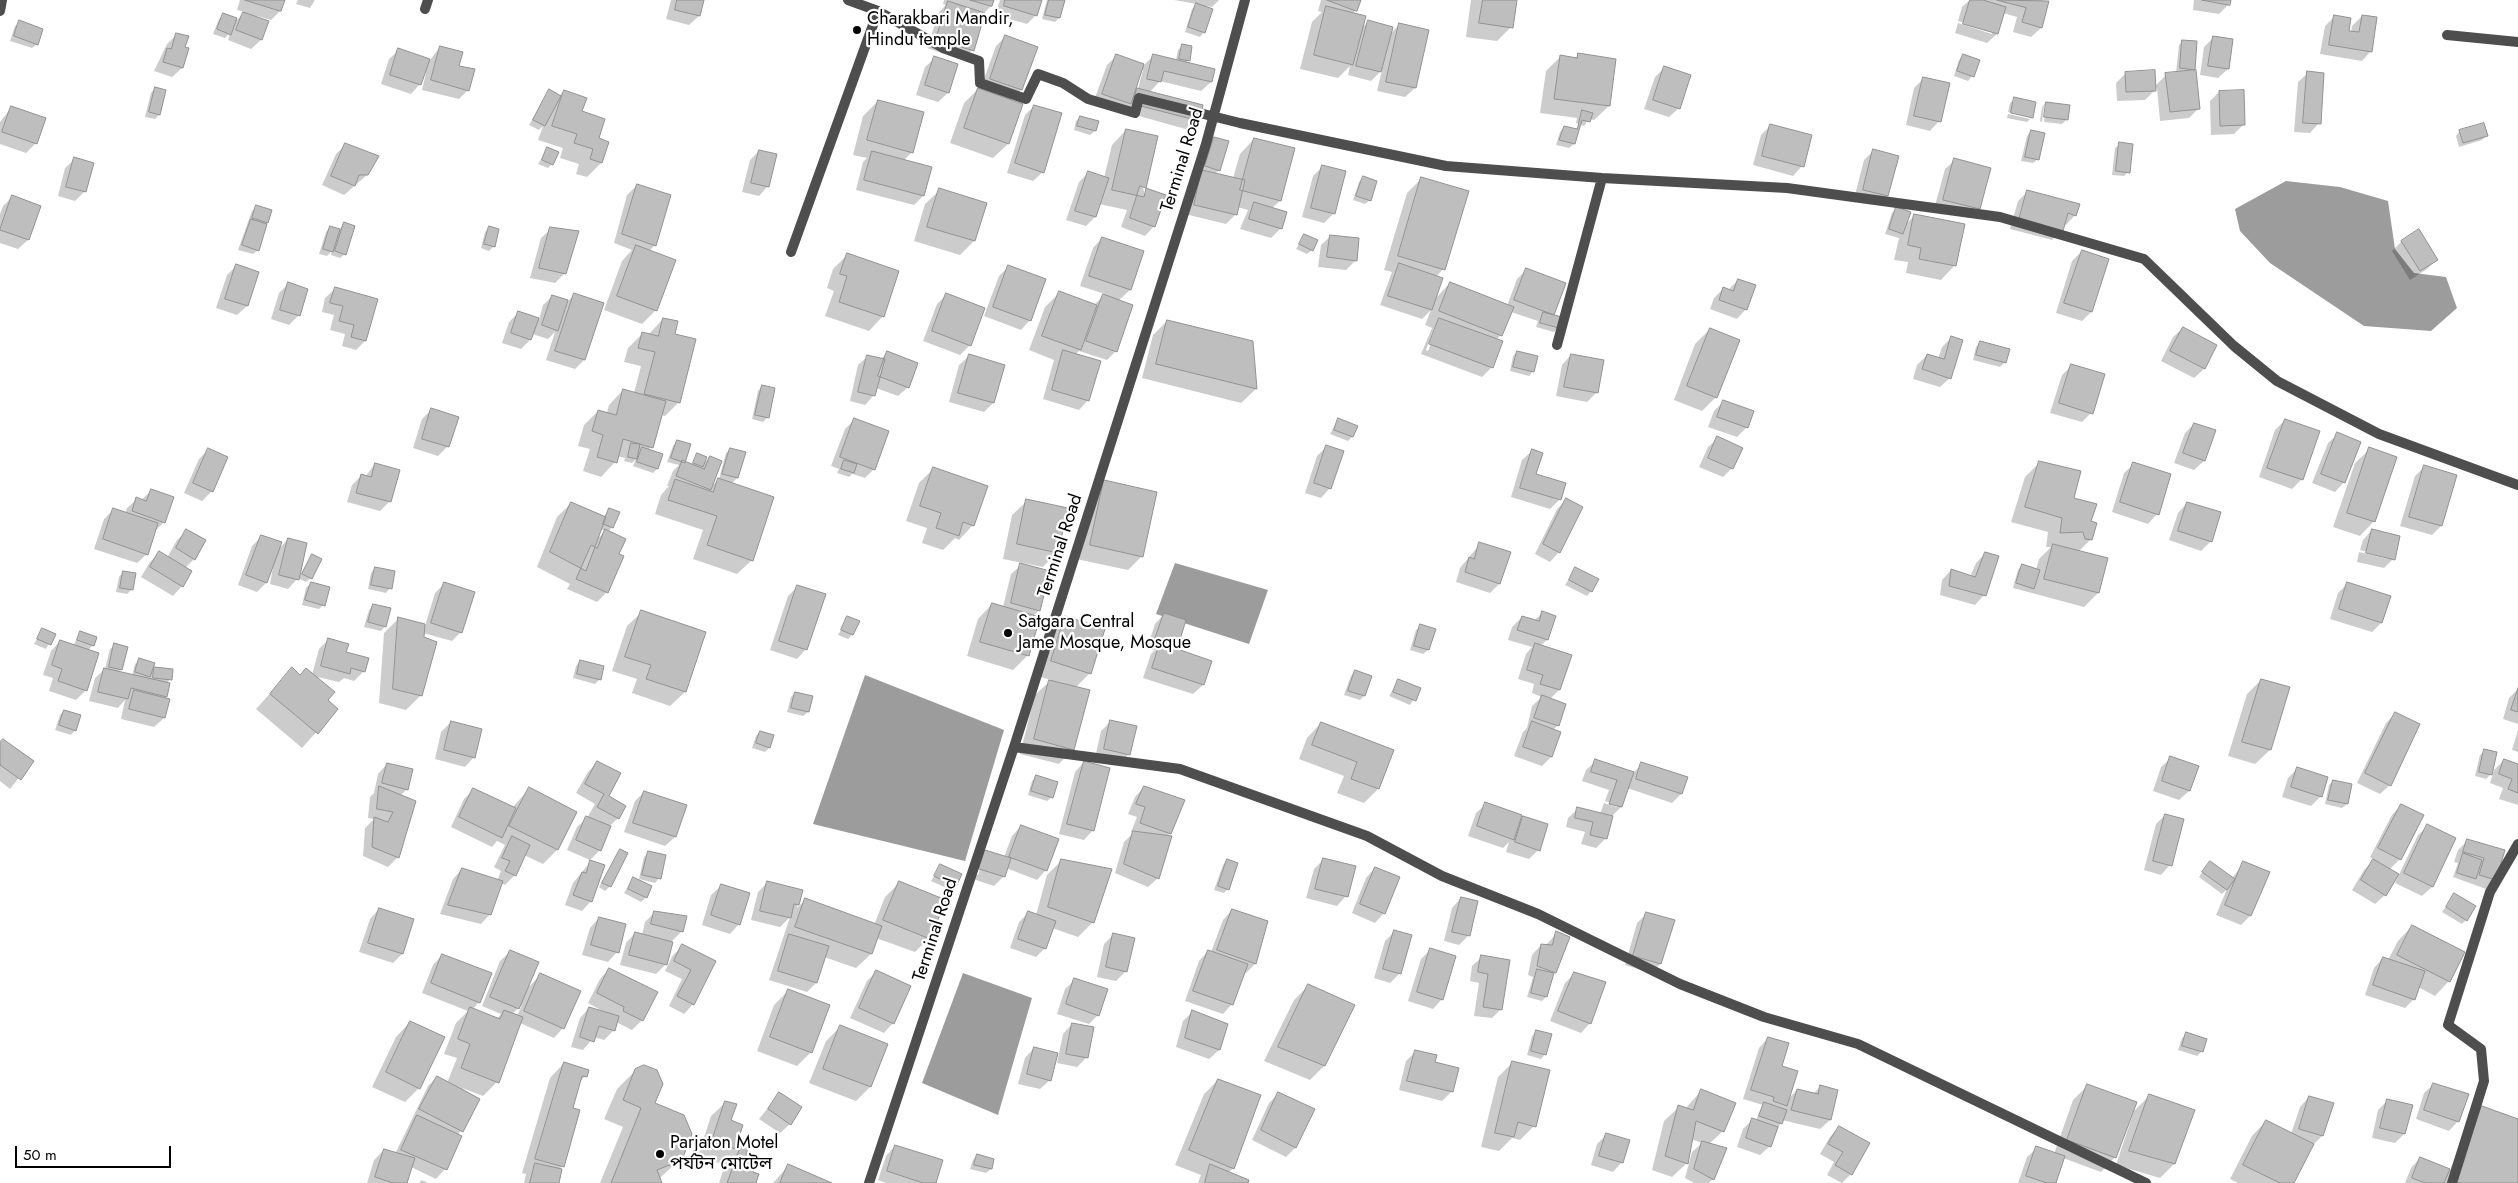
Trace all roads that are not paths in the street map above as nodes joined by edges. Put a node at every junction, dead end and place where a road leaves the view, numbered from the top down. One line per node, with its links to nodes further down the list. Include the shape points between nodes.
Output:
1 (2, 0): 4 (street)
2 (848, 0): 5 (street)
3 (1245, 0): 8 (street, Terminal Road)
4 (0, 11)
5 (878, 11): 8 (street, via 943,48 979,60 980,83 1026,100 1038,74 1063,83 1088,99 1135,112 1139,98); 10 (street)
6 (2447, 35): 7 (street)
7 (2518, 42)
8 (1214, 117): 9 (street, via 1446,166); 13 (street, Terminal Road)
9 (1602, 178): 11 (street); 12 (street, via 1786,188 1906,202 2000,217 2144,259 2234,346 2277,381 2379,434)
10 (791, 252)
11 (1557, 345)
12 (2518, 485)
13 (1014, 746): 15 (street, Terminal Road); 16 (street, via 1180,769 1366,836 1442,876 1538,914 1680,984 1764,1017 1858,1044)
14 (2518, 844): 17 (street, via 2490,892 2448,1026 2481,1049 2484,1081)
15 (869, 1183)
16 (2146, 1183)
17 (2452, 1183)

